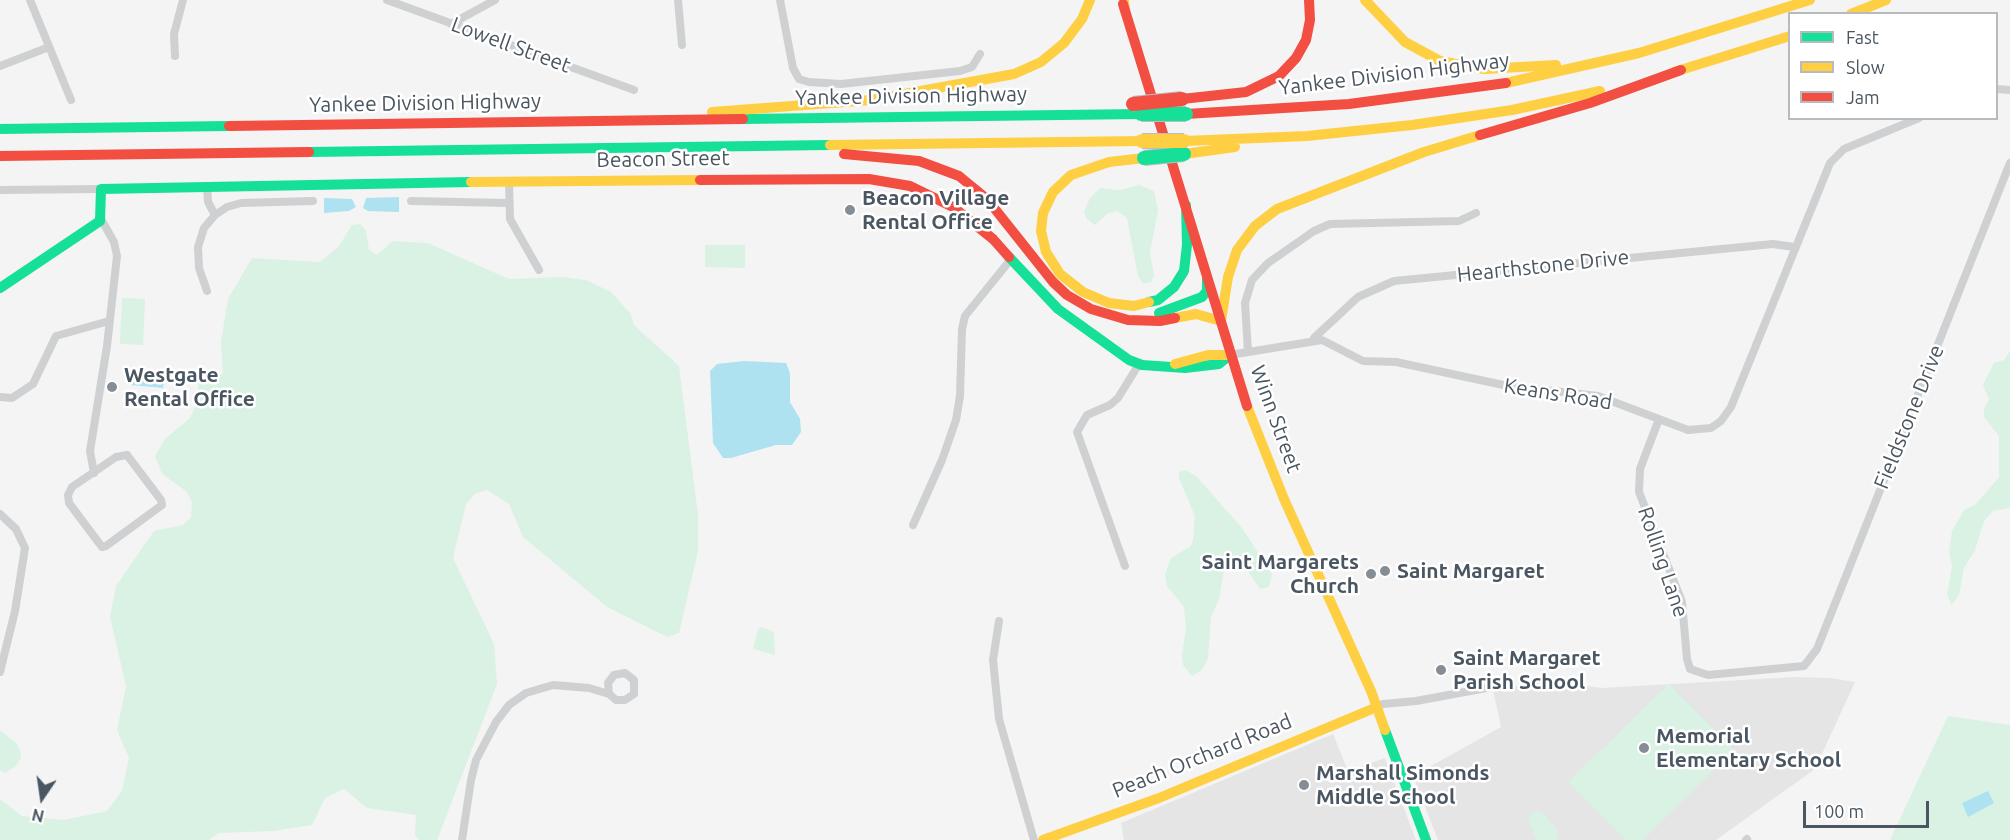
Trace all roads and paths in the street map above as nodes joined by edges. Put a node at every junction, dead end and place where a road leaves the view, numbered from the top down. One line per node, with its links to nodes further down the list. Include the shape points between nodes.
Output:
1 (30, 0): 17 (street)
2 (183, 0): 19 (street, via 174,34)
3 (387, 0): 14 (street, Lowell Street)
4 (495, 0): 14 (street)
5 (678, 0): 16 (street)
6 (780, 0): 18 (street, via 793,68 804,81 841,84 960,71 972,67)
7 (1090, 0): 27 (main road, via 1076,28 1056,50 1032,67 1001,78 871,100)
8 (1309, 0): 25 (main road, bridge, via 1306,40 1279,76 1246,92)
9 (1365, 0): 20 (main road, via 1405,42 1445,63 1495,69)
10 (1810, 0): 20 (main road, Yankee Division Highway)
11 (1886, 0): 13 (main road)
12 (1123, 4): 40 (main road, Winn Street)
13 (1856, 12)
14 (452, 24): 23 (street, Lowell Street)
15 (1788, 37): 22 (main road)
16 (682, 45)
17 (49, 47): 21 (street); 24 (street)
18 (980, 54)
19 (175, 56)
20 (1606, 61): 25 (main road, Yankee Division Highway, bridge, via 1505,83 1400,99 1186,114)
21 (0, 66)
22 (1681, 70): 30 (main road, via 1479,115 1383,129); 52 (main road, via 1590,103 1395,162 1272,212 1250,232 1234,257)
23 (634, 90)
24 (71, 99)
25 (1137, 109): 27 (main road, Yankee Division Highway, via 1026,116)
26 (1914, 120): 44 (street, Keans Road, via 1835,156)
27 (587, 122): 28 (main road, Yankee Division Highway)
28 (0, 129)
29 (756, 146): 30 (main road, bridge, via 1142,141); 31 (main road); 50 (main road, via 896,157 948,171 971,184 987,200 1067,295 1091,309)
30 (1184, 148): 40 (main road, bridge, via 1109,162 1066,178 1053,192 1043,213 1041,231 1046,252 1060,274 1083,292 1108,303 1134,306 1158,300 1177,284 1184,271)
31 (0, 156)
32 (2010, 163): 64 (street, Fieldstone Drive, via 1817,648 1803,666 1708,675)
33 (509, 181): 34 (main road, Beacon Street); 39 (street); 45 (main road, Beacon Street, via 881,179 910,186 953,207)
34 (207, 186): 35 (main road, Beacon Street); 42 (street)
35 (101, 189): 36 (street); 43 (main road)
36 (0, 190)
37 (313, 201): 42 (street, via 241,203)
38 (411, 201): 39 (street)
39 (508, 203): 46 (street, via 513,226)
40 (1186, 205): 47 (main road, Winn Street)
41 (1476, 213): 54 (street, via 1459,221 1330,224 1310,233 1268,263 1252,280 1245,303)
42 (215, 215): 49 (street, via 203,230 198,247 199,268)
43 (101, 219): 48 (main road); 51 (street, via 117,254)
44 (1794, 248): 53 (street, Hearthstone Drive, via 1773,244 1403,280 1358,297); 58 (street, Keans Road, via 1725,417 1711,428 1700,430 1688,430)
45 (1011, 259): 56 (main road, Beacon Street, via 1070,319); 61 (street, via 965,316 956,420)
46 (539, 270)
47 (1207, 278): 50 (main road, via 1207,291 1200,299); 52 (main road, Winn Street)
48 (0, 288)
49 (207, 291)
50 (1128, 320): 52 (main road, via 1152,321 1196,314)
51 (109, 321): 57 (street, via 56,336 32,385 14,397); 59 (street, via 90,451)
52 (1221, 321): 55 (main road, Winn Street)
53 (1312, 339): 54 (street, Keans Road); 58 (street, Keans Road, via 1326,340 1360,360 1399,362 1515,387 1598,396)
54 (1248, 352): 55 (street, Keans Road)
55 (1230, 355): 56 (main road, Beacon Street, via 1210,366); 68 (main road, Winn Street, via 1279,489)
56 (1139, 364): 62 (street, via 1118,398 1087,415 1077,434)
57 (0, 397)
58 (1659, 419): 64 (street, Rolling Lane, via 1640,469 1639,492 1682,602 1687,659)
59 (94, 472): 59 (street, via 70,489 68,499 101,546 162,505 127,455 118,456)
60 (0, 514): 65 (street, via 14,526 25,550)
61 (913, 525)
62 (1125, 566)
63 (999, 621): 70 (street, via 993,660 999,719)
64 (1692, 671)
65 (0, 672)
66 (1492, 687): 68 (street)
67 (609, 694): 69 (street, via 553,685 526,693 506,707 476,760)
68 (1377, 707): 71 (main road, Peach Orchard Road, via 1159,798); 72 (main road, Winn Street)
69 (462, 840)
70 (1034, 840)
71 (1043, 840)
72 (1426, 840)

